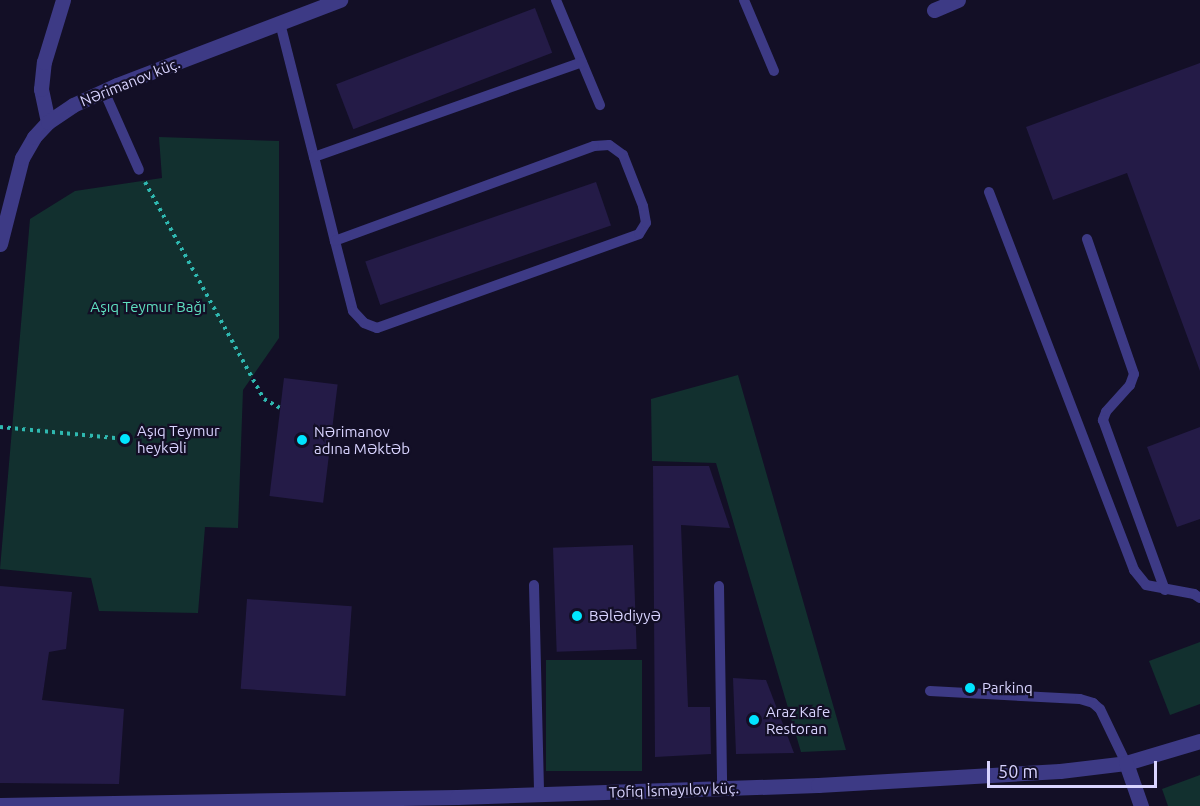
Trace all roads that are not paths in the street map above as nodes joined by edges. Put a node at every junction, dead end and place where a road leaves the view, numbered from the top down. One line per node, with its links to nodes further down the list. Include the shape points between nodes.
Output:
1 (63, 0): 12 (street, via 44,62 41,89)
2 (340, 0): 7 (street, Nərimanov küç.)
3 (556, 0): 8 (lane)
4 (744, 0): 9 (lane)
5 (958, 0): 6 (street)
6 (934, 10)
7 (280, 23): 10 (street, Nərimanov küç.); 13 (lane)
8 (582, 62): 11 (lane); 13 (lane)
9 (774, 71)
10 (104, 91): 12 (street, Nərimanov küç.); 14 (lane)
11 (600, 105)
12 (48, 122): 18 (street, Nərimanov küç., via 22,158)
13 (314, 157): 17 (lane)
14 (139, 170)
15 (989, 192): 21 (lane, via 1134,570 1146,585)
16 (1087, 239): 21 (lane, via 1134,374 1103,420)
17 (335, 241): 17 (lane, via 353,311 364,323 376,328 639,234 646,223 623,155 609,145 594,146)
18 (0, 244)
19 (534, 585): 27 (lane)
20 (719, 586): 26 (lane)
21 (1165, 590): 22 (lane)
22 (1200, 598)
23 (930, 691): 25 (lane, via 1080,699 1093,703 1100,709)
24 (1200, 741): 25 (street, Tofiq İsmayılov küç.)
25 (1126, 763): 26 (street, Tofiq İsmayılov küç., via 1060,771); 30 (street)
26 (722, 788): 27 (street, Tofiq İsmayılov küç.)
27 (539, 794): 28 (street, Tofiq İsmayılov küç.)
28 (457, 801): 29 (street, Tofiq İsmayılov küç.)
29 (0, 805)
30 (1141, 806)

